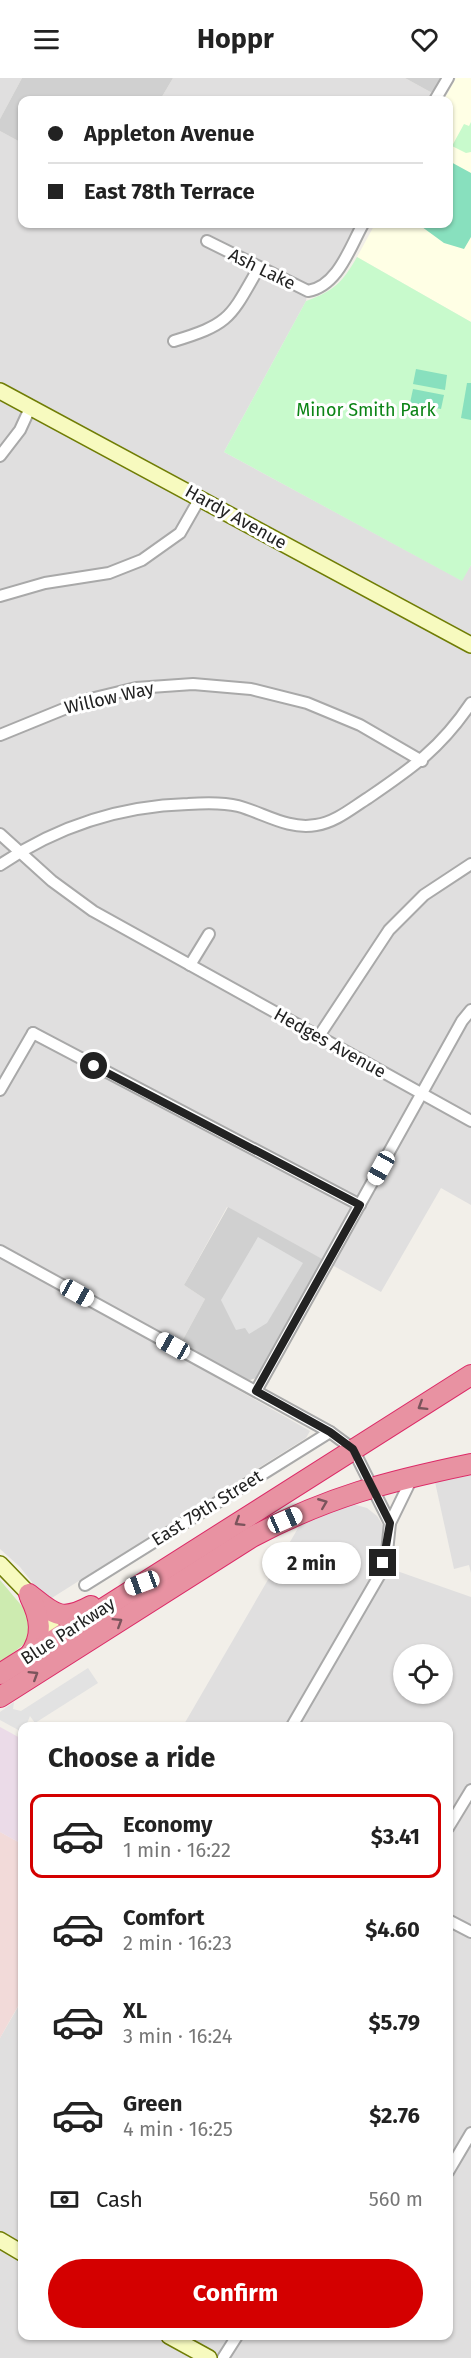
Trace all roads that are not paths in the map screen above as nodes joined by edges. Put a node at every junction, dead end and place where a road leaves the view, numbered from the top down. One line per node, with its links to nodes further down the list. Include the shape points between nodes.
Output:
1 (448, 78): 2 (street)
2 (437, 96)
3 (361, 228): 5 (street, Ash Lake, via 330,282 320,289 308,291)
4 (207, 241): 5 (street, Ash Lake)
5 (258, 269): 6 (street, via 220,325)
6 (174, 341)
7 (0, 391): 8 (street, Hardy Avenue)
8 (31, 406): 9 (street, via 20,430); 10 (street, Hardy Avenue)
9 (0, 456)
10 (200, 498): 11 (street, via 180,533 142,560 109,573 45,583); 12 (street, Hardy Avenue)
11 (0, 596)
12 (471, 645)
13 (471, 703): 15 (street)
14 (0, 735): 15 (street, Willow Way, via 86,700 136,688 193,684 251,689 307,702 360,725)
15 (422, 761): 17 (street, via 339,818 319,825 290,825 236,806 165,804 89,820)
16 (0, 834): 17 (street, Hedges Avenue)
17 (19, 852): 19 (street); 21 (street, Hedges Avenue, via 93,911)
18 (471, 864): 23 (street, via 405,912)
19 (0, 866)
20 (209, 934): 21 (street)
21 (190, 965): 23 (street, Hedges Avenue)
22 (471, 1010): 25 (street)
23 (318, 1036): 25 (street, Hedges Avenue)
24 (0, 1090): 27 (street, via 32,1030)
25 (422, 1094): 26 (street, Hedges Avenue); 27 (street)
26 (471, 1121)
27 (360, 1205): 30 (street)
28 (0, 1251): 30 (street)
29 (471, 1374): 32 (highway, Blue Parkway, one-way to 32)
30 (256, 1391): 31 (street)
31 (330, 1432): 32 (street); 39 (street, East 79th Street)
32 (353, 1449): 35 (street); 38 (highway, Blue Parkway, one-way to 38)
33 (471, 1464): 34 (highway, Blue Parkway)
34 (412, 1477): 35 (highway, Blue Parkway); 36 (street)
35 (370, 1486): 36 (street); 41 (highway, Blue Parkway, one-way to 35, via 252,1538 321,1503)
36 (390, 1523): 45 (street, via 379,1576)
37 (0, 1564): 40 (street)
38 (142, 1583): 40 (highway, via 66,1616 53,1614); 41 (highway, Blue Parkway)
39 (85, 1585)
40 (28, 1594): 41 (street); 42 (highway, via 38,1612 40,1630)
41 (64, 1645): 42 (highway, Blue Parkway); 44 (highway, Blue Parkway, one-way to 41)
42 (27, 1657): 43 (highway, Blue Parkway)
43 (0, 1674)
44 (0, 1697)
45 (294, 1722)
46 (471, 1790): 47 (street)
47 (453, 1820)
48 (453, 1923): 49 (street)
49 (471, 1932)
50 (471, 2133): 51 (street)
51 (453, 2164)
52 (0, 2240): 53 (street)
53 (18, 2251)
54 (176, 2340): 56 (street)
55 (234, 2340): 57 (street)
56 (209, 2358)
57 (223, 2358)

